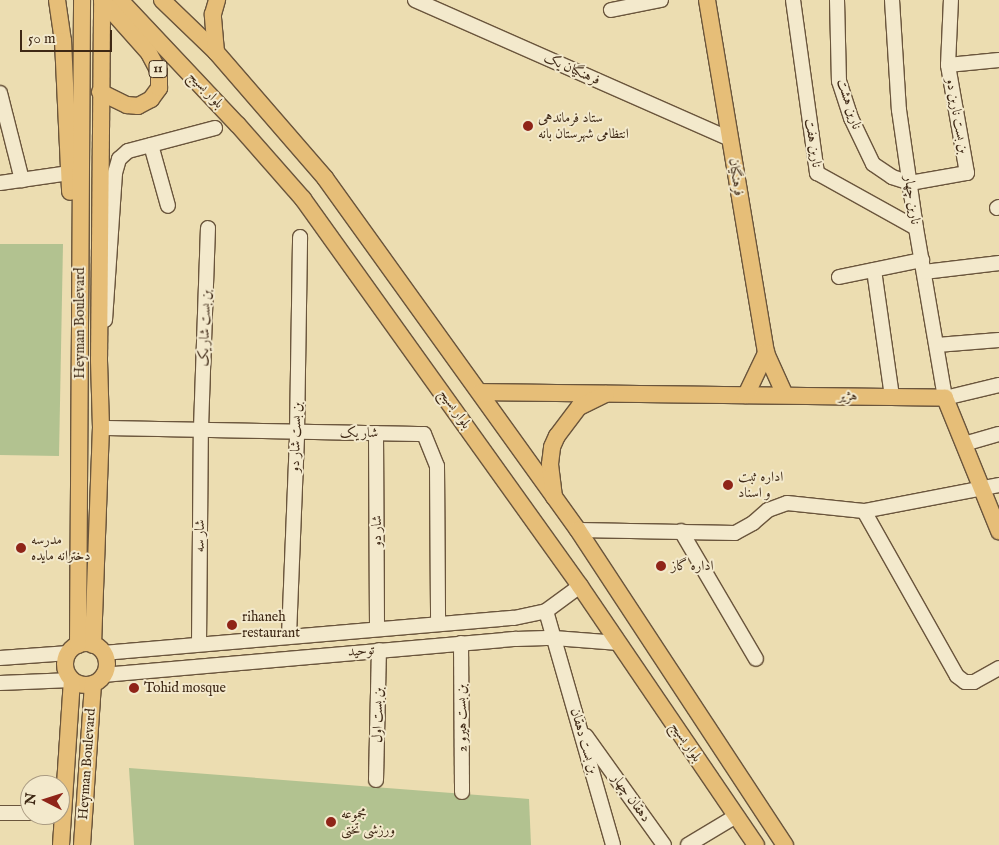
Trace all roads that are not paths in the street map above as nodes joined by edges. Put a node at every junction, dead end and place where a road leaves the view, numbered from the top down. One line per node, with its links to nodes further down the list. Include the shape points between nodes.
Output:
1 (57, 0): 23 (main road, via 63,41)
2 (82, 0): 31 (main road, Heyman Boulevard)
3 (102, 0): 18 (main road, Heyman Boulevard / 11); 18 (main road, 11, via 149,54 159,72 159,88 151,99 138,106 112,100)
4 (120, 0): 36 (main road, بلوار بسیج, via 303,198)
5 (162, 0): 15 (main road, بلوار بسیج)
6 (217, 0): 15 (main road, via 213,14)
7 (415, 0): 21 (street, فرهنگیان یک)
8 (661, 0): 14 (street)
9 (707, 0): 21 (main road, فرهنگیان)
10 (793, 0): 29 (street, نارین هفت, via 816,173)
11 (837, 0): 26 (street, نارین هشت, via 840,81 851,118 873,164 892,177)
12 (892, 0): 26 (street, نارین چهار, via 899,110)
13 (951, 0): 17 (street, بن بست نارین دو)
14 (611, 10)
15 (216, 52): 32 (main road, بلوار بسیج, via 325,178)
16 (999, 60): 17 (street)
17 (948, 65): 26 (street, بن بست نارین دو, via 967,173)
18 (100, 88): 41 (main road, Heyman Boulevard)
19 (0, 93): 24 (street)
20 (215, 128): 22 (street)
21 (730, 139): 40 (main road, فرهنگیان)
22 (151, 145): 27 (street); 41 (street, via 128,151 119,159 115,173 108,301)
23 (69, 173): 24 (street); 31 (main road, via 72,220)
24 (22, 180): 25 (street)
25 (0, 183)
26 (910, 183): 29 (street, نارین چهار)
27 (168, 206)
28 (208, 228): 50 (street, بن بست شار یک)
29 (916, 228): 34 (street, نارین چهار)
30 (300, 238): 51 (street, بن بست شار دو)
31 (80, 250): 71 (main road, Heyman Boulevard)
32 (383, 261): 36 (main road); 43 (main road, بلوار بسیج)
33 (999, 263): 34 (street)
34 (923, 266): 35 (street); 39 (street, نارین چهار)
35 (874, 270): 37 (street); 47 (street)
36 (360, 276): 62 (main road, بلوار بسیج)
37 (839, 276)
38 (999, 340): 39 (street)
39 (937, 345): 48 (street, نارین چهار)
40 (766, 353): 45 (main road); 46 (main road, فرهنگیان)
41 (99, 360): 49 (main road, Heyman Boulevard)
42 (999, 385): 48 (street)
43 (481, 392): 44 (main road, هژیر); 57 (main road, بلوار بسیج)
44 (608, 393): 45 (main road, هژیر); 57 (main road, هژیر, via 579,408 552,447 550,464)
45 (746, 395): 46 (main road, هژیر)
46 (785, 395): 47 (main road, هژیر)
47 (892, 397): 48 (main road, هژیر)
48 (945, 398): 54 (main road)
49 (101, 428): 50 (street, شار یک); 71 (main road, Heyman Boulevard)
50 (201, 428): 51 (street, شار یک); 69 (street, شار سه)
51 (297, 433): 52 (street, شار یک); 66 (street, بن بست شار دو)
52 (376, 433): 64 (street, شار یک, via 424,434 438,466); 65 (street, شار دو)
53 (999, 434): 54 (street)
54 (964, 444): 56 (main road)
55 (999, 485): 56 (street)
56 (983, 489): 58 (street); 61 (main road)
57 (555, 500): 59 (main road, بلوار بسیج)
58 (864, 511): 60 (street, via 787,503 768,510 735,533); 76 (street, via 957,676 965,682 974,682)
59 (578, 530): 60 (street); 97 (main road, بلوار بسیج)
60 (681, 531): 75 (street)
61 (999, 531)
62 (580, 586): 63 (street, توحید); 70 (main road, بلوار بسیج)
63 (546, 612): 64 (street, توحید); 67 (street, بن بست دهقان)
64 (438, 624): 65 (street, توحید)
65 (377, 629): 66 (street, توحید)
66 (289, 636): 69 (street, توحید)
67 (554, 638): 68 (street, توحید); 70 (street, توحید); 81 (street, بن بست دهقان)
68 (461, 643): 72 (street, توحید); 84 (street, بن بست هیرو 2)
69 (199, 644): 73 (street, توحید)
70 (619, 644): 89 (main road, بلوار بسیج)
71 (86, 649): 73 (street, توحید); 74 (street, توحید); 78 (main road, via 106,664); 79 (main road, via 65,664)
72 (379, 650): 77 (street, توحید); 83 (street, بن بست اول)
73 (137, 651): 77 (street)
74 (0, 658)
75 (756, 659)
76 (999, 668)
77 (139, 670): 78 (street, توحید)
78 (98, 679): 79 (main road, via 80,684); 88 (main road, Heyman Boulevard)
79 (72, 680): 80 (street); 82 (main road, Heyman Boulevard)
80 (0, 683)
81 (580, 727): 93 (street, بن بست دهقان); 94 (street, دهقان چهار)
82 (65, 775)
83 (376, 780)
84 (462, 792)
85 (0, 813): 86 (street)
86 (20, 813)
87 (70, 813): 88 (main road)
88 (84, 814): 92 (main road, Heyman Boulevard)
89 (736, 816): 95 (street); 96 (main road, بلوار بسیج)
90 (62, 825): 91 (main road, Heyman Boulevard)
91 (62, 845)
92 (82, 845)
93 (613, 845)
94 (664, 845)
95 (688, 845)
96 (756, 845)
97 (785, 845)

